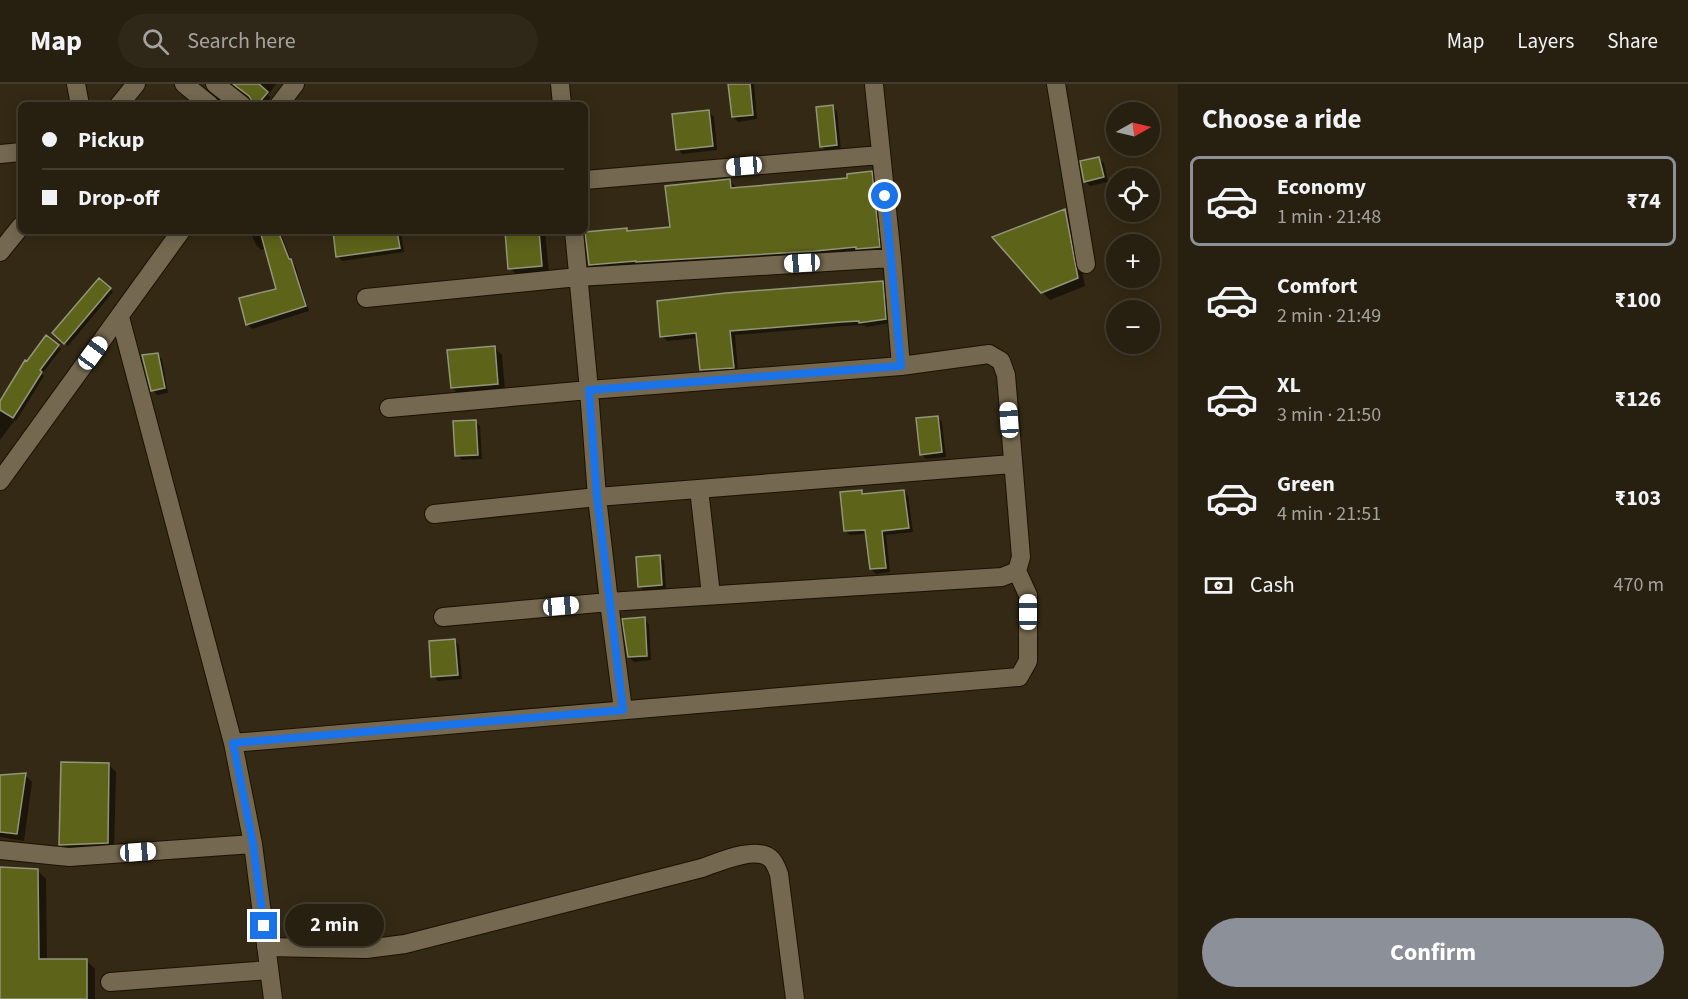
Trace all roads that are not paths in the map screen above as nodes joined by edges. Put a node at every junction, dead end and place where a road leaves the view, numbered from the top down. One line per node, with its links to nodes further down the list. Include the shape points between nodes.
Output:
1 (76, 84): 9 (street)
2 (136, 84): 10 (street)
3 (184, 84): 11 (street)
4 (215, 84): 12 (street)
5 (295, 84): 13 (street)
6 (560, 84): 14 (street)
7 (1056, 84): 24 (street)
8 (874, 85): 17 (street)
9 (79, 102)
10 (121, 102)
11 (206, 102)
12 (238, 102)
13 (281, 102)
14 (562, 102)
15 (18, 152): 16 (street)
16 (0, 154)
17 (880, 155): 18 (street); 23 (street)
18 (588, 180)
19 (18, 230): 22 (street)
20 (179, 234): 27 (street)
21 (574, 234): 25 (street)
22 (0, 252)
23 (892, 258): 25 (street); 28 (street)
24 (1086, 264)
25 (578, 277): 26 (street); 29 (street)
26 (366, 298)
27 (120, 316): 32 (street); 41 (street)
28 (901, 366): 29 (street); 31 (street, via 989,354 1001,361 1006,375)
29 (589, 390): 30 (street); 34 (street)
30 (389, 408)
31 (1012, 464): 33 (street); 36 (street, via 1021,557)
32 (0, 481)
33 (699, 489): 34 (street); 37 (street)
34 (597, 497): 35 (street); 38 (street)
35 (434, 514)
36 (1017, 571): 37 (street, via 1002,577); 40 (street, via 1028,595 1028,661 1019,677)
37 (711, 594): 38 (street)
38 (609, 602): 39 (street); 40 (street)
39 (443, 617)
40 (623, 710): 41 (street)
41 (233, 743): 42 (street)
42 (253, 844): 43 (street, via 69,856); 44 (street)
43 (0, 850)
44 (266, 947): 45 (street); 48 (street, via 366,949 405,944 758,854 768,856 779,874)
45 (269, 970): 46 (street); 47 (street)
46 (110, 982)
47 (273, 999)
48 (795, 999)

